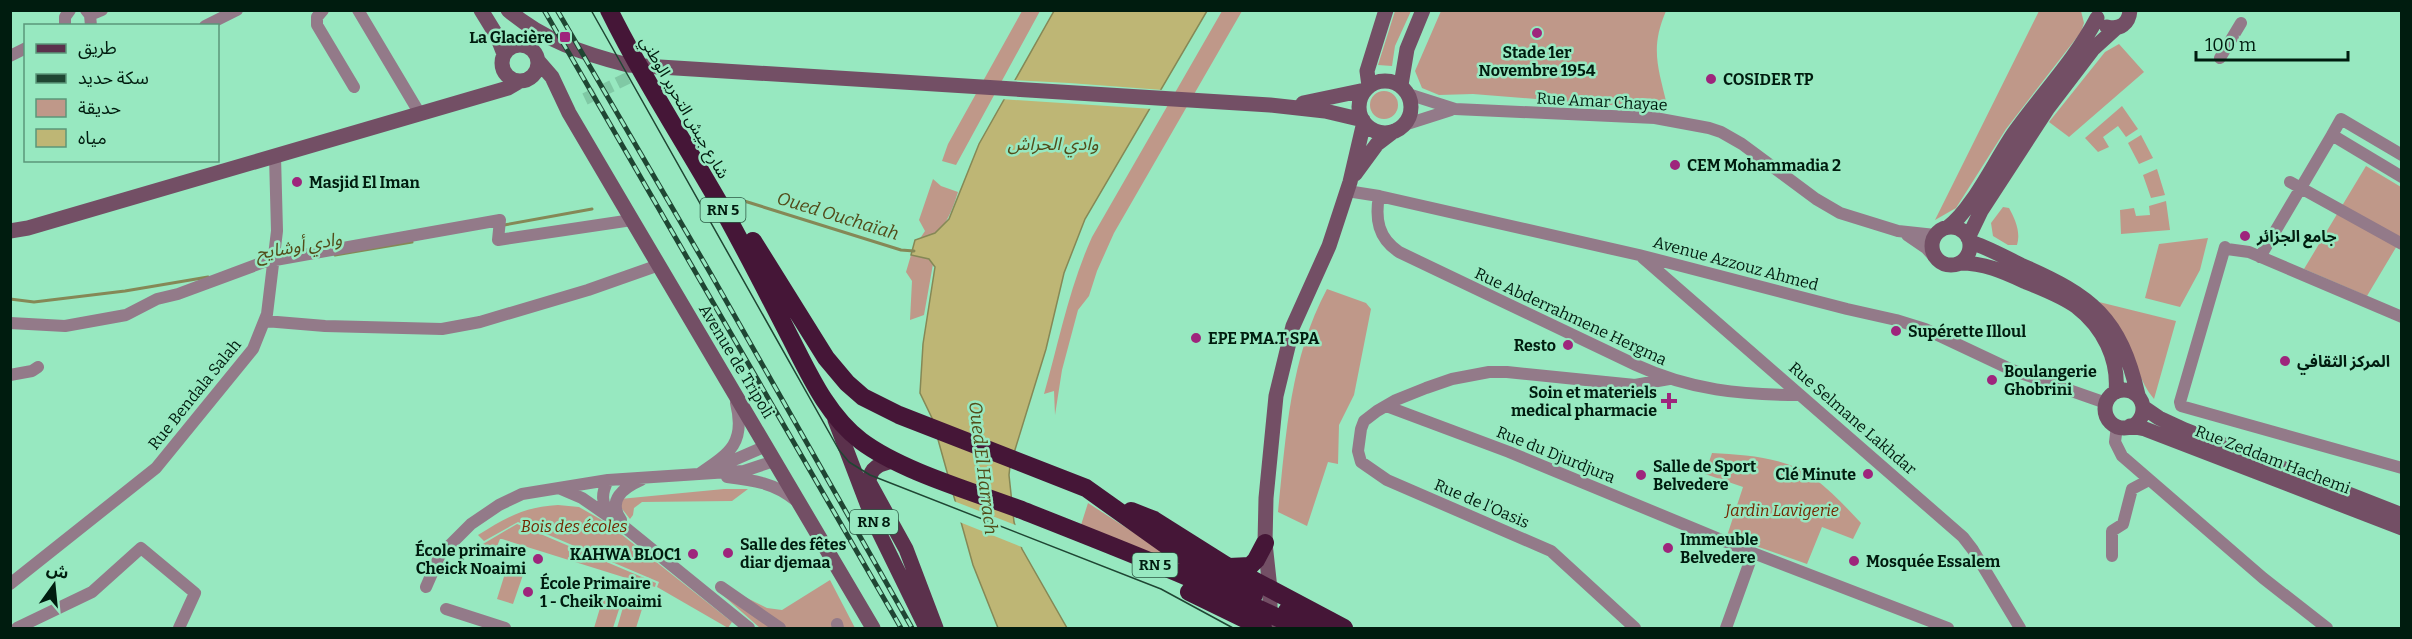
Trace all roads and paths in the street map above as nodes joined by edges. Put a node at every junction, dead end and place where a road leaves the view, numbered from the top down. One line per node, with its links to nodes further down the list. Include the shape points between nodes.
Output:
1 (70, 10): 14 (street)
2 (237, 10): 15 (street)
3 (323, 10): 24 (street, via 317,25)
4 (358, 10): 30 (street)
5 (481, 10): 19 (main road)
6 (510, 10): 17 (main road); 27 (main road, via 561,44 628,64)
7 (609, 10): 64 (highway, شارع جيش التحرير الوطني / RN 5)
8 (621, 10): 76 (highway, شارع جيش التحرير الوطني / RN 5, via 769,268 826,358 847,383 863,397 899,415 1086,489)
9 (1386, 10): 25 (main road, via 1367,71)
10 (1423, 10): 26 (main road, via 1407,49)
11 (2130, 10): 16 (main road, via 2127,23)
12 (2097, 13): 16 (main road, via 2103,24); 43 (main road, via 2086,39 2020,125 1958,218)
13 (2241, 23): 21 (street)
14 (65, 24)
15 (209, 24)
16 (2115, 28): 44 (main road, via 2093,49 2048,108 1992,194)
17 (529, 46): 19 (main road, via 512,46); 22 (main road)
18 (24, 49): 20 (street)
19 (504, 54): 23 (main road, via 502,65)
20 (10, 56)
21 (2220, 58)
22 (539, 62): 23 (main road, via 536,72); 29 (main road, Avenue de Tripoli, via 552,77)
23 (518, 78): 29 (main road, Avenue de Tripoli, via 549,88); 30 (main road, via 500,90)
24 (354, 87)
25 (1367, 88): 26 (main road, via 1385,81); 27 (main road, via 1312,102); 31 (main road, via 1359,105)
26 (1404, 90): 28 (street, Rue Amar Chayae); 32 (main road, via 1411,110)
27 (1270, 105): 31 (main road, via 1318,110)
28 (1455, 109): 32 (street, Rue Amar Chayae); 42 (street, Rue Amar Chayae, via 1655,118 1709,128 1742,144 1827,207)
29 (569, 113): 40 (main road, Avenue de Tripoli)
30 (420, 114): 35 (main road)
31 (1363, 121): 32 (main road, via 1377,132); 38 (main road)
32 (1399, 128): 38 (main road, via 1370,153)
33 (2332, 135): 34 (street, via 2341,119); 36 (street); 37 (street)
34 (2402, 155)
35 (274, 156): 41 (main road); 49 (street, Rue Bendala Salah, via 277,231)
36 (2402, 177)
37 (2295, 185): 45 (street); 47 (street)
38 (1349, 186): 39 (street, Avenue Azzouz Ahmed); 82 (main road, via 1329,246 1293,326 1276,396)
39 (1379, 196): 46 (street, Avenue Azzouz Ahmed); 58 (street, Rue Abderrahmene Hergma, via 1376,223 1399,252)
40 (632, 220): 49 (street, via 498,240 500,220); 51 (main road, Avenue de Tripoli)
41 (10, 231)
42 (1898, 231): 43 (street, Rue Amar Chayae); 48 (street, Rue Amar Chayae, via 1916,240)
43 (1941, 231): 44 (main road, via 1960,230); 48 (main road, via 1931,247)
44 (1969, 240): 50 (main road, via 1968,255); 57 (main road, via 2085,298 2111,324)
45 (2402, 244)
46 (1640, 255): 60 (street, Rue Selmane Lakhdar); 61 (street, Avenue Azzouz Ahmed, via 1925,329 2012,370)
47 (2260, 257): 52 (street); 70 (street, via 2225,247 2181,406)
48 (1936, 259): 50 (main road, via 1947,265)
49 (273, 260): 53 (street, Rue Bendala Salah); 54 (street, via 158,299 126,315 65,326)
50 (1960, 263): 61 (main road, via 1987,265 2076,306 2097,327 2109,348 2117,375)
51 (659, 265): 53 (street, via 502,316 442,329); 59 (main road, Avenue de Tripoli)
52 (2402, 317)
53 (265, 321): 86 (street, Rue Bendala Salah, via 253,349 156,468)
54 (10, 323)
55 (38, 367): 56 (street)
56 (10, 375)
57 (2133, 377): 62 (main road); 66 (main road, via 2160,410)
58 (1669, 379): 60 (street, Rue Abderrahmene Hergma, via 1751,395); 63 (street, via 1635,385 1489,372 1443,382)
59 (733, 390): 67 (main road, Avenue de Tripoli); 71 (street, via 740,418 737,441 728,455)
60 (1800, 394): 106 (street, Rue Selmane Lakhdar, via 1963,537)
61 (2111, 397): 62 (main road, via 2125,390); 65 (main road, via 2107,417)
62 (2140, 401): 65 (main road, via 2139,420); 66 (main road, Rue Zeddam Hachemi, via 2168,423)
63 (1386, 406): 83 (street, Rue du Djurdjura, via 1509,452); 103 (street, Rue de l'Oasis, via 1369,416 1361,429 1359,451 1364,466 1387,480 1551,551)
64 (832, 412): 69 (highway, RN 5, via 860,440); 100 (main road, RN 8, via 874,522)
65 (2123, 426): 74 (street, via 2115,442 2118,450); 79 (main road, Rue Zeddam Hachemi, via 2145,429)
66 (2203, 437): 78 (main road, Rue Zeddam Hachemi)
67 (766, 446): 68 (main road, Avenue de Tripoli); 71 (street)
68 (774, 461): 71 (street, via 744,471); 77 (main road, Avenue de Tripoli)
69 (893, 461): 81 (highway, RN 5); 101 (main road, RN 8, via 874,469 869,482 906,549)
70 (2402, 468)
71 (699, 474): 72 (street); 77 (street, via 765,483 782,489)
72 (643, 478): 73 (street); 80 (street, via 619,493 615,501 618,516)
73 (608, 480): 75 (street); 80 (street, via 602,494 605,508)
74 (2149, 480): 84 (street, via 2132,489 2123,524 2112,531); 107 (street)
75 (559, 488): 80 (street, via 582,498); 88 (street, via 522,494 471,524 440,555)
76 (1106, 501): 85 (highway, via 1154,520); 90 (highway, RN 5)
77 (800, 505): 99 (main road, Avenue de Tripoli)
78 (2402, 515)
79 (2402, 528)
80 (629, 530): 97 (street)
81 (1079, 533): 90 (highway, RN 5); 92 (highway, via 1119,557)
82 (1265, 543): 85 (highway, via 1250,566); 87 (main road)
83 (1753, 553): 104 (street); 105 (street, Rue du Djurdjura)
84 (2112, 556)
85 (1227, 566): 87 (highway)
86 (10, 584)
87 (1264, 586): 92 (highway, via 1268,594); 102 (highway)
88 (426, 587)
89 (721, 587): 98 (street)
90 (1233, 591): 93 (highway, RN 5)
91 (446, 609): 96 (street)
92 (1262, 626)
93 (1309, 626)
94 (17, 628): 95 (street, via 92,592 141,548 195,593)
95 (179, 628)
96 (505, 628)
97 (747, 628)
98 (780, 628)
99 (873, 628)
100 (926, 628)
101 (936, 628)
102 (1344, 628)
103 (1635, 628)
104 (1726, 628)
105 (1948, 628)
106 (2020, 628)
107 (2327, 628)

